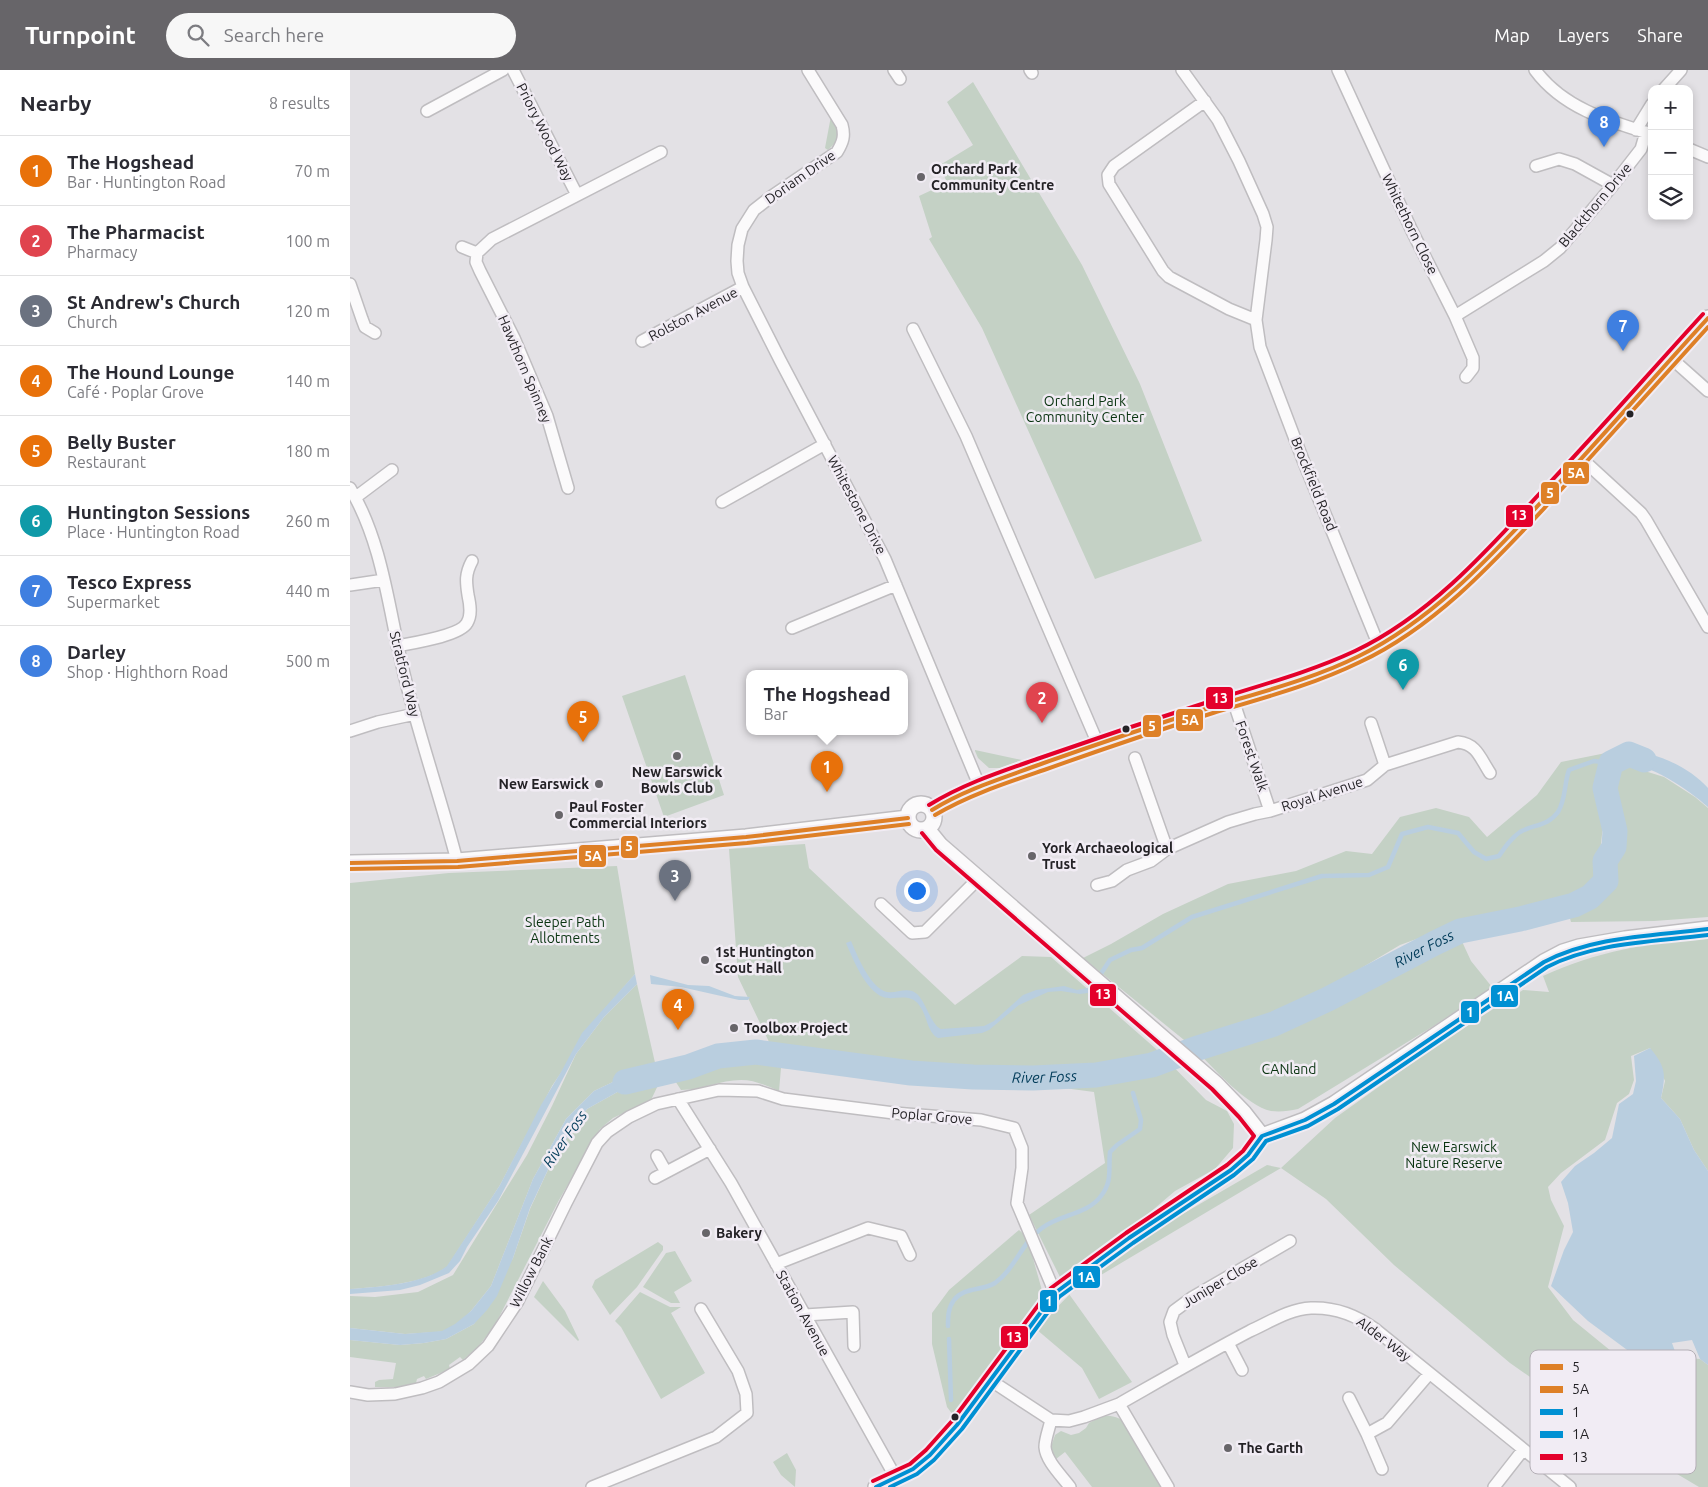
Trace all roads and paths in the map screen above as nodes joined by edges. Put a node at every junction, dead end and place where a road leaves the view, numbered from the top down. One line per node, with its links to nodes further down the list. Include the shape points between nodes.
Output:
1 (504, 70): 10 (street)
2 (513, 70): 17 (street, Priory Wood Way)
3 (808, 70): 18 (street, Doriam Drive, via 842,125 842,144 837,152 754,210)
4 (1182, 70): 9 (street, Brockfield Road)
5 (1338, 70): 23 (street, Whitethorn Close)
6 (1535, 70): 11 (street, via 1564,100)
7 (1680, 70): 8 (street)
8 (1667, 85)
9 (1204, 101): 25 (street, Brockfield Road, via 1218,120 1239,162 1266,227); 25 (street, via 1114,166 1108,175 1109,184 1169,277)
10 (427, 110)
11 (1645, 132): 16 (street, Blackthorn Drive, via 1641,149)
12 (1693, 151): 14 (street)
13 (661, 152): 17 (street)
14 (1708, 157)
15 (1536, 166): 16 (street, via 1559,159)
16 (1614, 185): 23 (street, Blackthorn Drive, via 1560,248)
17 (577, 195): 20 (street, via 492,239)
18 (742, 229): 22 (street, Whitestone Drive, via 737,260)
19 (462, 247): 20 (street)
20 (477, 253): 35 (street, Hawthorn Spinney, via 476,262 514,338 547,416)
21 (350, 284): 27 (street, via 365,327)
22 (744, 287): 28 (street, Rolston Avenue); 32 (street, Whitestone Drive)
23 (1455, 316): 30 (street, Whitethorn Close, via 1473,358 1473,368)
24 (1708, 318): 29 (street)
25 (1256, 320): 45 (street, Brockfield Road, via 1260,347)
26 (913, 329): 50 (street, via 966,436)
27 (375, 333)
28 (642, 341)
29 (1671, 358): 31 (street); 33 (street)
30 (1466, 377)
31 (1708, 392)
32 (825, 444): 37 (street); 41 (street, Whitestone Drive, via 882,551)
33 (1581, 458): 42 (street, via 1641,513); 45 (street, via 1496,550 1454,589)
34 (392, 470): 36 (street)
35 (568, 488)
36 (353, 493): 39 (street, Stratford Way, via 375,544)
37 (722, 502)
38 (472, 561): 44 (street, via 466,577 470,608 467,623 459,630)
39 (384, 580): 40 (street); 44 (street, Stratford Way)
40 (350, 585)
41 (896, 585): 43 (street); 54 (street, Whitestone Drive)
42 (1708, 627)
43 (792, 628)
44 (397, 646): 47 (street, Stratford Way)
45 (1378, 646): 46 (street, via 1342,664)
46 (1233, 700): 50 (street); 56 (street, Forest Walk)
47 (415, 714): 49 (street); 60 (street, Stratford Way)
48 (1372, 723): 52 (street)
49 (350, 731)
50 (1098, 744): 54 (street)
51 (1135, 758): 59 (street)
52 (1385, 765): 53 (street, Royal Avenue, via 1458,742 1468,743 1475,749); 56 (street, Royal Avenue, via 1367,780)
53 (1490, 773)
54 (979, 785): 55 (street)
55 (932, 810): 57 (street, via 920,804 910,810); 58 (street, via 934,822)
56 (1270, 811): 59 (street, Royal Avenue, via 1228,822)
57 (908, 818): 58 (street, via 914,828); 60 (street, via 746,837)
58 (927, 829): 62 (street, via 940,845)
59 (1167, 849): 63 (street, Royal Avenue, via 1151,861)
60 (457, 861): 61 (street)
61 (350, 863)
62 (978, 878): 64 (street, via 924,932 912,933); 67 (street, via 1216,1084)
63 (1097, 885)
64 (881, 904)
65 (1708, 928): 67 (street, via 1624,939 1563,952 1330,1106 1305,1120)
66 (678, 1099): 68 (street, Station Avenue); 75 (street, Poplar Grove, via 719,1090 758,1091 782,1099 981,1120 1014,1128 1022,1148 1017,1203); 84 (street, Willow Bank, via 656,1104 629,1117 597,1143 518,1301 488,1346 469,1364 422,1388 395,1394)
67 (1262, 1136): 75 (street, via 1231,1170 1129,1238)
68 (710, 1149): 70 (street); 74 (street, Station Avenue)
69 (657, 1156): 70 (street)
70 (666, 1172): 71 (street)
71 (655, 1178)
72 (1290, 1241): 80 (street, Juniper Close, via 1192,1297 1174,1311 1170,1322)
73 (910, 1255): 74 (street, via 901,1236 868,1228)
74 (776, 1264): 77 (street, Station Avenue)
75 (1055, 1293): 83 (street)
76 (700, 1309): 94 (street, via 738,1371 746,1394 746,1413 716,1437)
77 (805, 1315): 79 (street, via 853,1312); 93 (street, Station Avenue)
78 (1228, 1343): 80 (street, Alder Way); 81 (street); 82 (street, Alder Way, via 1290,1311 1332,1310 1363,1320)
79 (854, 1346)
80 (1185, 1365): 86 (street, Alder Way)
81 (1242, 1370)
82 (1429, 1374): 88 (street, via 1387,1423); 89 (street, Alder Way)
83 (990, 1380): 87 (street); 93 (street, via 930,1455)
84 (350, 1392)
85 (1349, 1398): 88 (street)
86 (1119, 1404): 87 (street, Alder Way, via 1069,1421); 97 (street)
87 (1051, 1420): 96 (street, via 1046,1451)
88 (1367, 1434): 91 (street)
89 (1523, 1450): 90 (street, Alder Way); 98 (street)
90 (1530, 1456)
91 (1382, 1469)
92 (1553, 1474): 99 (street, Alder Way)
93 (896, 1478): 95 (street)
94 (592, 1487)
95 (876, 1487)
96 (1070, 1487)
97 (1168, 1487)
98 (1494, 1487)
99 (1570, 1487)

